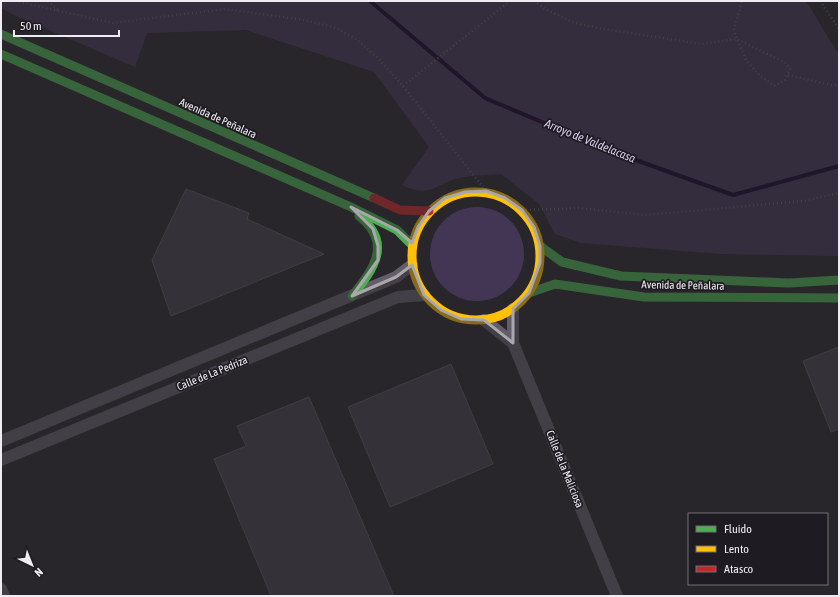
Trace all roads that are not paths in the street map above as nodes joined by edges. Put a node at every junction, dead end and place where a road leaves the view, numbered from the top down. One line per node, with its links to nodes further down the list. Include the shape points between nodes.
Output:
1 (1, 34): 4 (street, Avenida de Peñalara, via 400,210)
2 (1, 54): 3 (street)
3 (351, 207): 5 (street, via 397,230); 11 (street, via 373,229 378,246 378,260)
4 (429, 211): 5 (street, via 418,227); 6 (street, via 445,198 465,192 486,191 505,198 522,210 534,227)
5 (412, 245): 7 (street)
6 (540, 246): 8 (street, Avenida de Peñalara, via 562,262 621,276 789,283); 9 (street, via 537,278)
7 (412, 265): 10 (street, via 416,281); 11 (street, Calle de La Pedriza, via 396,278)
8 (839, 280)
9 (529, 293): 12 (street, Avenida de Peñalara, via 555,284 644,298); 13 (street)
10 (424, 295): 14 (street, via 441,310 461,319); 17 (street, Calle de La Pedriza, via 398,297)
11 (352, 296): 16 (street, Calle de La Pedriza)
12 (839, 298)
13 (513, 308): 14 (street, via 499,316); 15 (street, Calle de la Maliciosa)
14 (484, 320): 15 (street, Calle de la Maliciosa)
15 (513, 343): 20 (street, Calle de la Maliciosa)
16 (1, 440)
17 (1, 460)
18 (1, 589): 19 (street)
19 (4, 596)
20 (617, 596)

